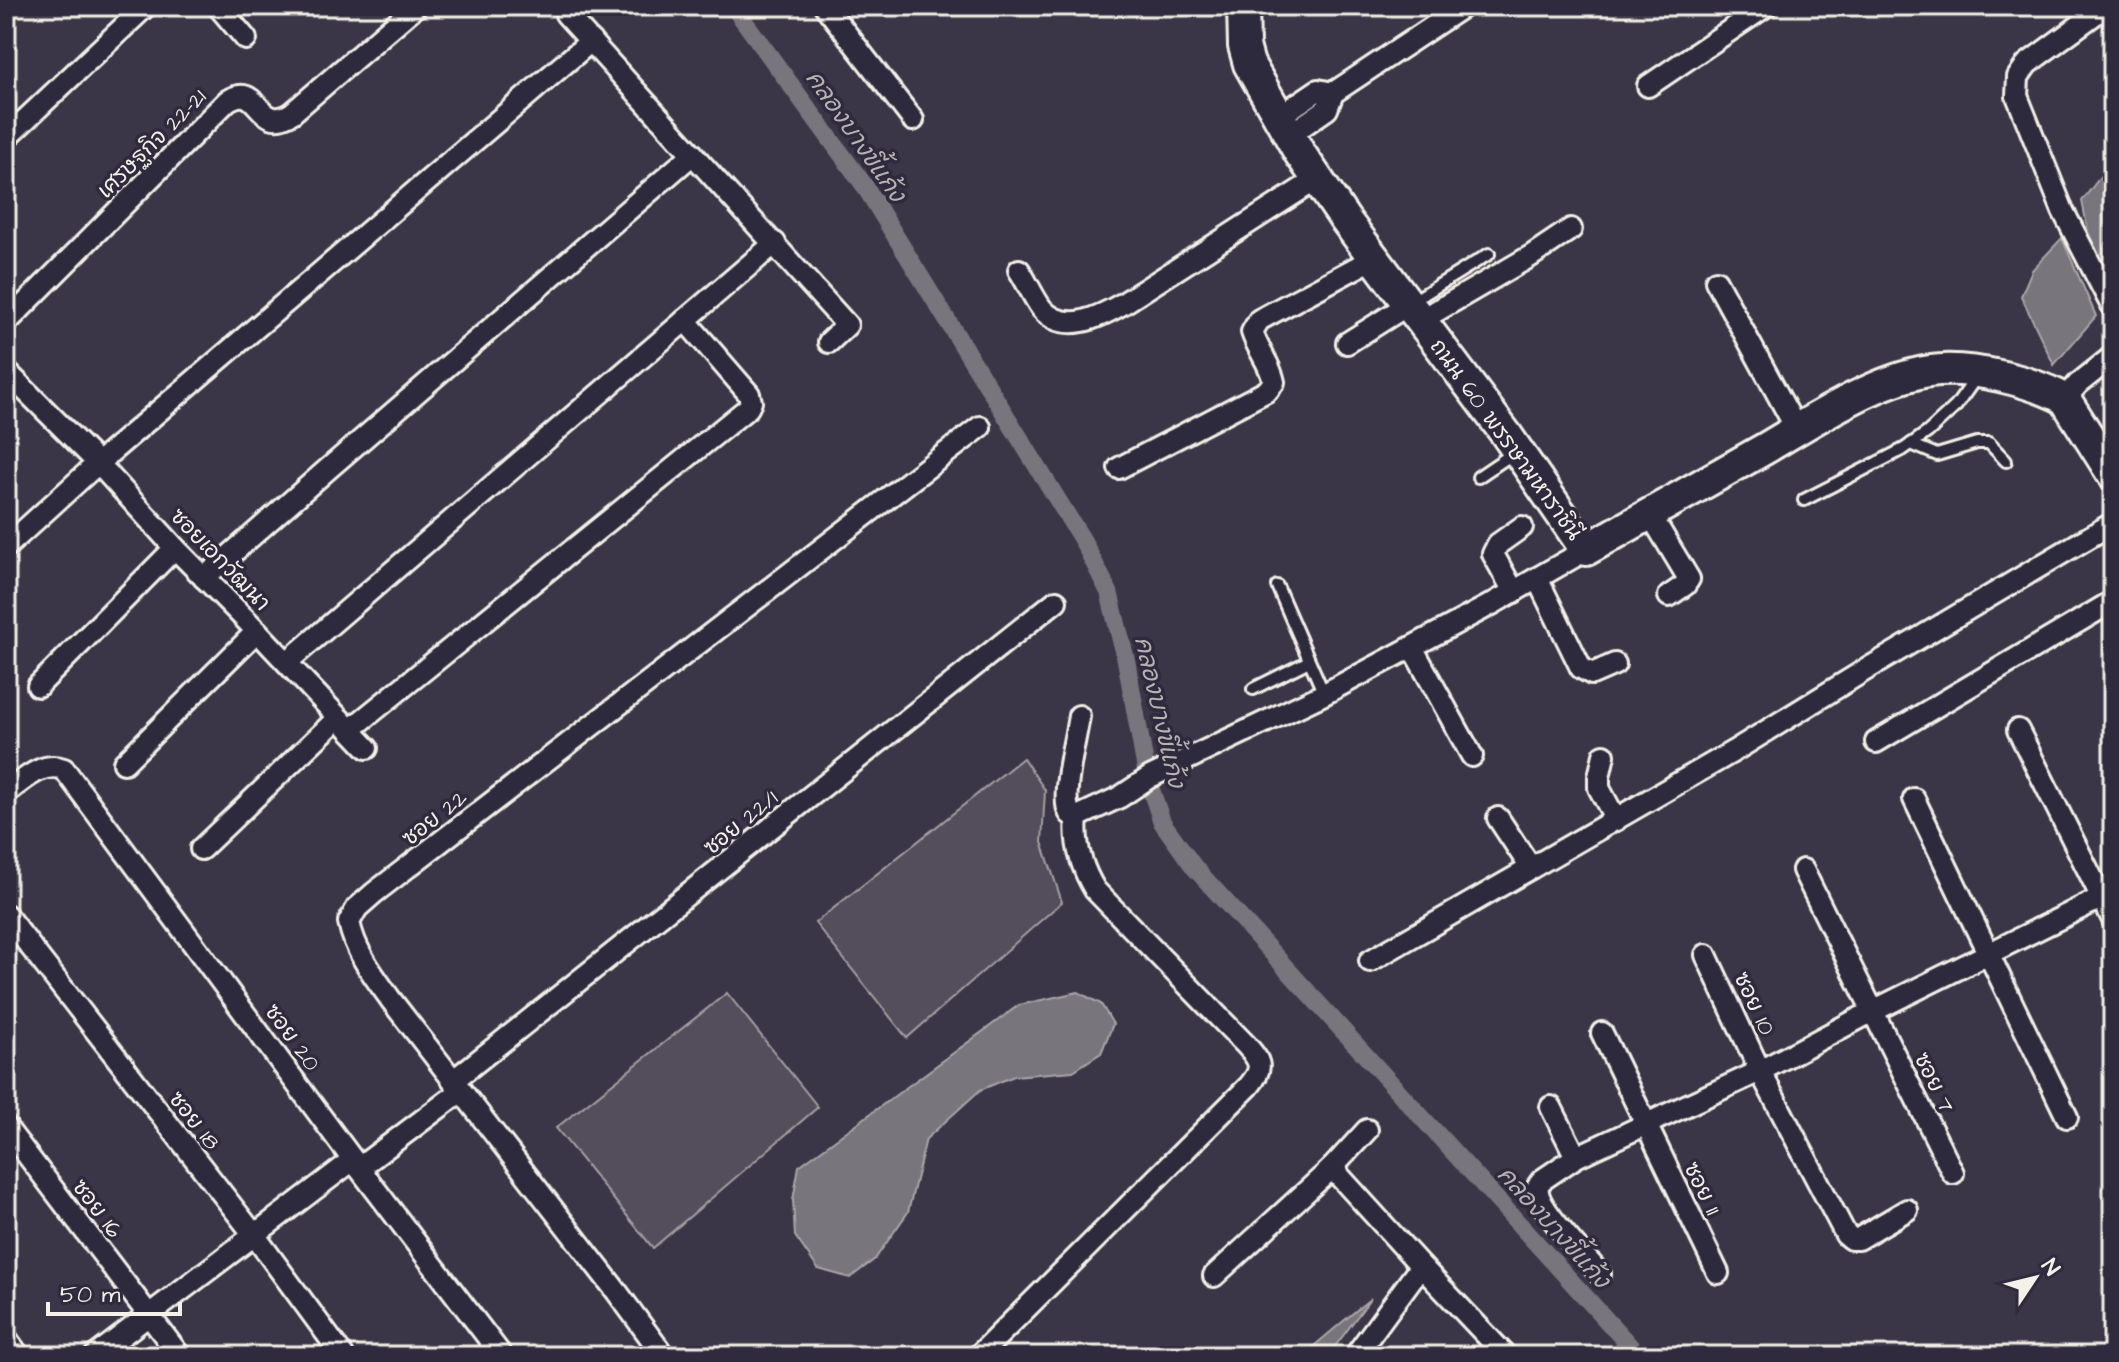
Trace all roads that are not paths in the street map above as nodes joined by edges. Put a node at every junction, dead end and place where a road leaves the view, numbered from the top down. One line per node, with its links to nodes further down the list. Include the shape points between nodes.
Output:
1 (218, 6): 10 (street)
2 (416, 6): 27 (street, เศรษฐกิจ 22-21, via 282,119 271,118 244,95 227,101)
3 (825, 6): 13 (street)
4 (1243, 6): 14 (street, ถนน 60 พรรษามหาราชินี, via 1249,64)
5 (1464, 6): 14 (street, via 1333,93 1327,109)
6 (1766, 6): 12 (street)
7 (2106, 6): 24 (street, via 2027,64 2018,77 2017,96 2063,211)
8 (134, 10): 15 (street)
9 (566, 14): 11 (street)
10 (246, 39)
11 (591, 41): 16 (street); 39 (street)
12 (1648, 86)
13 (913, 120)
14 (1283, 126): 17 (street, ถนน 60 พรรษามหาราชินี)
15 (6, 138)
16 (693, 154): 19 (street); 50 (street)
17 (1317, 179): 21 (street, ถนน 60 พรรษามหาราชินี); 22 (street, via 1106,314 1084,321 1056,320)
18 (1571, 229): 25 (street, via 1531,256)
19 (775, 243): 26 (street); 28 (street, via 847,325)
20 (1489, 254): 25 (lane)
21 (1374, 258): 25 (street, ถนน 60 พรรษามหาราชินี); 40 (street, via 1259,320 1252,332 1271,368 1274,382 1267,391)
22 (1019, 270)
23 (1716, 281): 35 (street)
24 (2113, 308)
25 (1415, 312): 29 (street); 37 (street, ถนน 60 พรรษามหาราชินี)
26 (685, 320): 60 (street); 66 (street, via 749,394 748,408)
27 (6, 323)
28 (829, 342)
29 (1347, 343)
30 (2113, 356): 33 (street)
31 (6, 371): 39 (street, ซอยเอกวัฒนา)
32 (1980, 373): 33 (street, ถนน 60 พรรษามหาราชินี); 35 (street, ถนน 60 พรรษามหาราชินี, via 1931,371 1886,382); 36 (lane, via 1956,406)
33 (2065, 399): 41 (street)
34 (980, 427): 90 (street, ซอย 22, via 357,908 349,922 364,961)
35 (1797, 430): 44 (street, ถนน 60 พรรษามหาราชินี)
36 (1911, 444): 38 (lane, via 1937,455 1989,443); 43 (lane)
37 (1517, 451): 42 (lane); 49 (street, ถนน 60 พรรษามหาราชินี)
38 (2006, 461)
39 (98, 463): 47 (street); 48 (street, ซอยเอกวัฒนา)
40 (1119, 468)
41 (2113, 475)
42 (1478, 477)
43 (1804, 500)
44 (1650, 514): 49 (street, ถนน 60 พรรษามหาราชินี); 54 (street, via 1689,579)
45 (2113, 523): 77 (street)
46 (1522, 527): 53 (street, via 1493,554)
47 (6, 547)
48 (175, 548): 50 (street, ซอยเอกวัฒนา); 62 (street)
49 (1586, 550): 51 (street)
50 (204, 578): 57 (street, ซอยเอกวัฒนา)
51 (1537, 578): 53 (street); 61 (street, via 1581,668 1592,674)
52 (1277, 586): 59 (lane)
53 (1514, 592): 58 (street)
54 (1669, 596)
55 (1056, 601): 90 (street, ซอย 22/1)
56 (2113, 601): 68 (street)
57 (257, 631): 60 (street, ซอยเอกวัฒนา); 72 (street)
58 (1412, 647): 64 (street); 71 (street)
59 (1309, 661): 63 (lane); 64 (lane)
60 (287, 662): 66 (street, ซอยเอกวัฒนา)
61 (1615, 664)
62 (38, 686)
63 (1253, 689)
64 (1324, 694): 75 (street)
65 (1079, 716): 75 (street, via 1067,786 1068,811)
66 (344, 724): 69 (street, ซอยเอกวัฒนา); 78 (street)
67 (2018, 730): 81 (street)
68 (1876, 742)
69 (367, 748)
70 (1604, 755): 77 (street, via 1599,788)
71 (1472, 756)
72 (124, 763)
73 (6, 793): 97 (street, ซอย 20, via 45,767 64,769)
74 (1914, 799): 84 (street)
75 (1077, 817): 114 (street, via 1076,842 1095,890 1246,1045 1260,1066 1249,1086)
76 (1498, 818): 79 (street)
77 (1616, 820): 79 (street)
78 (201, 849)
79 (1531, 868): 86 (street)
80 (1803, 870): 87 (street, ซอย 7)
81 (2108, 895): 83 (street); 84 (street)
82 (6, 915): 101 (street, ซอย 18)
83 (2113, 920)
84 (1989, 954): 87 (street); 92 (street)
85 (1706, 955): 89 (street, ซอย 10)
86 (1370, 961)
87 (1873, 1011): 89 (street); 99 (street, ซอย 7)
88 (1602, 1033): 93 (street, ซอย 11)
89 (1760, 1071): 93 (street); 100 (street, ซอย 10, via 1846,1235 1858,1239)
90 (458, 1086): 97 (street, ซอย 22/1); 113 (street, ซอย 22)
91 (1551, 1107): 96 (street)
92 (2067, 1117)
93 (1646, 1124): 96 (street); 103 (street, ซอย 11)
94 (6, 1127): 106 (street, ซอย 16)
95 (1367, 1130): 98 (street)
96 (1576, 1157): 104 (street, via 1542,1180 1538,1192 1547,1211)
97 (356, 1164): 101 (street, ซอย 22/1); 112 (street, ซอย 20)
98 (1332, 1168): 102 (street); 105 (street)
99 (1953, 1173)
100 (1907, 1210)
101 (255, 1236): 106 (street, ซอย 22/1); 111 (street, ซอย 18)
102 (1421, 1266): 115 (street); 116 (street)
103 (1718, 1273)
104 (1600, 1274)
105 (1214, 1276)
106 (149, 1315): 109 (street, ซอย 22/1); 110 (street, ซอย 16)
107 (6, 1338): 108 (street)
108 (19, 1356)
109 (95, 1356)
110 (180, 1356)
111 (343, 1356)
112 (502, 1356)
113 (664, 1356)
114 (978, 1356)
115 (1355, 1356)
116 (1506, 1356)

